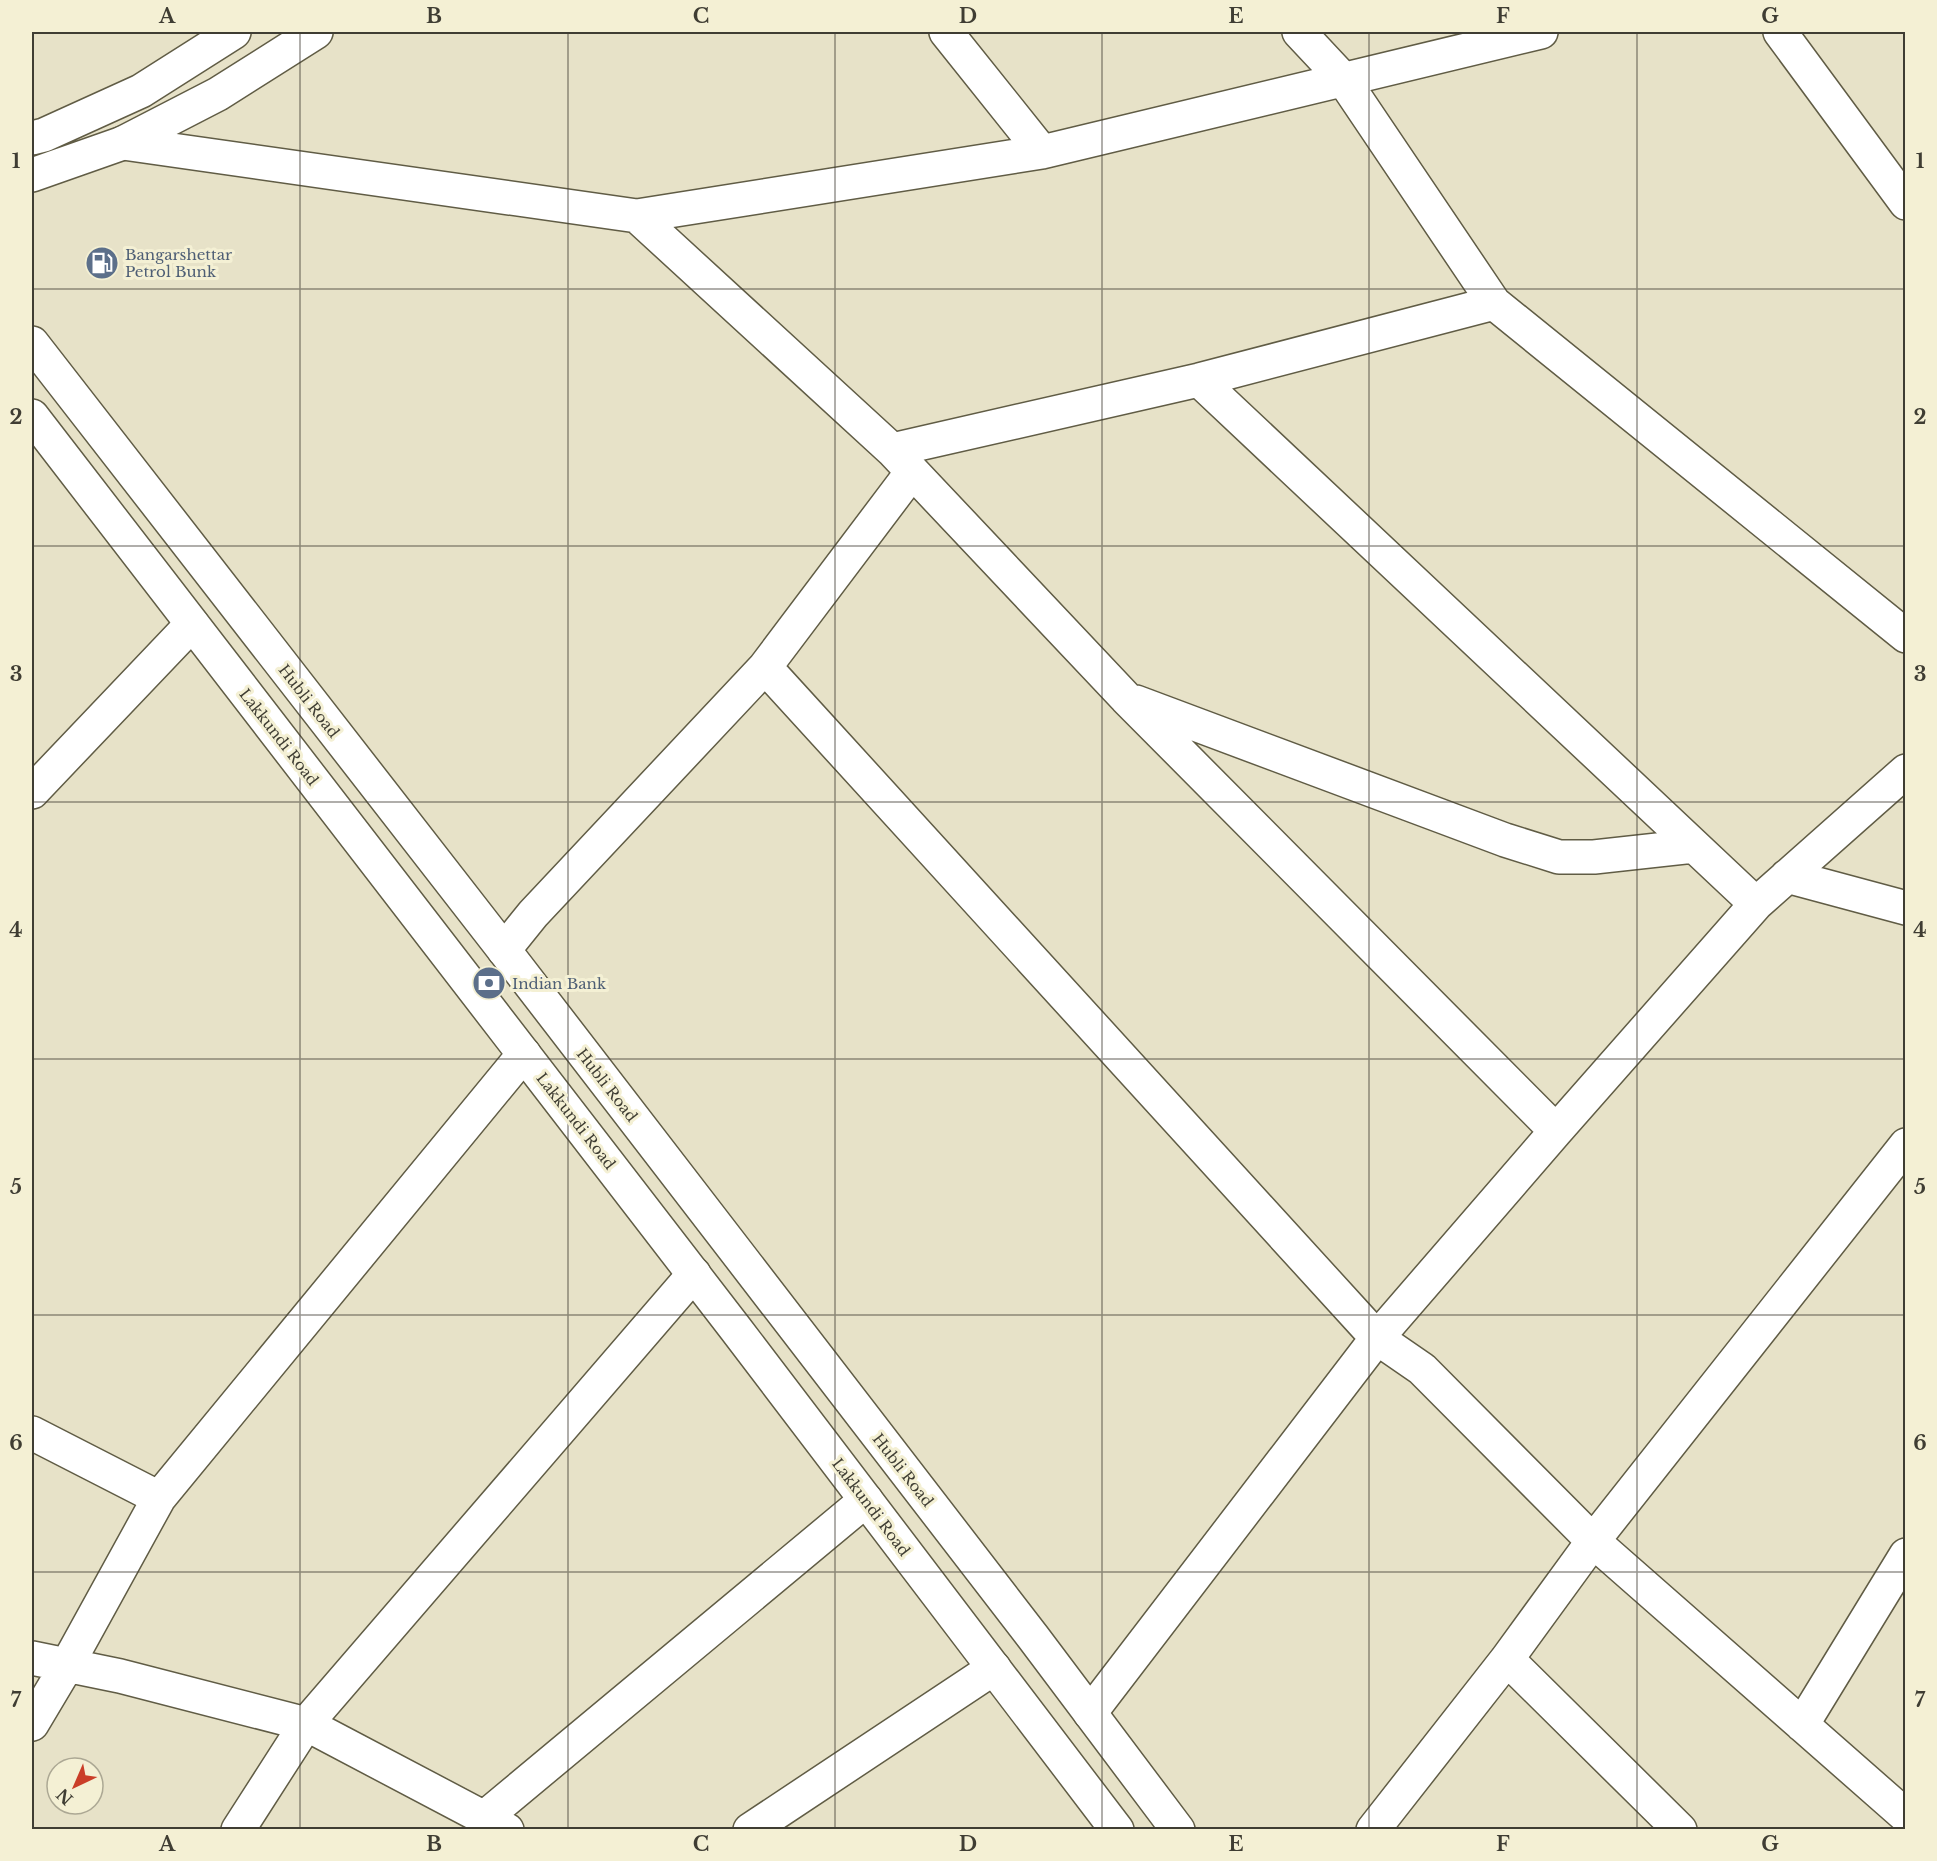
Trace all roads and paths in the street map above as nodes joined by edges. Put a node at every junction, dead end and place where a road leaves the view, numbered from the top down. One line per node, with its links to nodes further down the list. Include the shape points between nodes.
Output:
1 (234, 32): 8 (street, via 141,91)
2 (316, 32): 9 (street, via 218,94)
3 (946, 32): 10 (street)
4 (1299, 32): 7 (street)
5 (1541, 32): 7 (street)
6 (1780, 32): 12 (street)
7 (1343, 79): 10 (street); 14 (street)
8 (32, 138)
9 (123, 143): 11 (street); 13 (street)
10 (1042, 152): 13 (street)
11 (32, 175)
12 (1905, 203)
13 (638, 216): 18 (street)
14 (1494, 303): 16 (street); 20 (street)
15 (32, 343): 29 (street, Hubli Road)
16 (1199, 380): 18 (street); 25 (street)
17 (32, 416): 19 (street, Lakkundi Road)
18 (902, 461): 21 (street); 22 (street)
19 (192, 624): 24 (street); 30 (street, Lakkundi Road)
20 (1905, 636)
21 (765, 667): 29 (street, via 533,914); 34 (street)
22 (1126, 698): 25 (street, via 1559,857); 31 (street)
23 (1905, 771): 26 (street)
24 (32, 792)
25 (1694, 846): 27 (street)
26 (1787, 876): 27 (street); 28 (street)
27 (1756, 904): 31 (street)
28 (1905, 908)
29 (504, 950): 44 (street, Hubli Road)
30 (524, 1054): 33 (street, Lakkundi Road); 36 (street)
31 (1556, 1131): 34 (street)
32 (1905, 1145): 38 (street)
33 (694, 1274): 37 (street, Lakkundi Road); 46 (street)
34 (1377, 1338): 38 (street, via 1422,1369); 44 (street)
35 (32, 1433): 36 (street)
36 (159, 1498): 42 (street)
37 (866, 1500): 43 (street, Lakkundi Road); 49 (street)
38 (1593, 1541): 41 (street); 47 (street)
39 (1905, 1556): 47 (street)
40 (32, 1658): 42 (street)
41 (1507, 1659): 54 (street); 55 (street)
42 (66, 1667): 45 (street); 46 (street, via 120,1676)
43 (994, 1668): 51 (street); 52 (street, Lakkundi Road)
44 (1090, 1713): 53 (street, Hubli Road)
45 (32, 1724)
46 (306, 1724): 49 (street); 50 (street)
47 (1802, 1725): 48 (street)
48 (1905, 1816)
49 (496, 1824)
50 (238, 1830)
51 (750, 1830)
52 (1117, 1830)
53 (1178, 1830)
54 (1373, 1830)
55 (1680, 1830)

